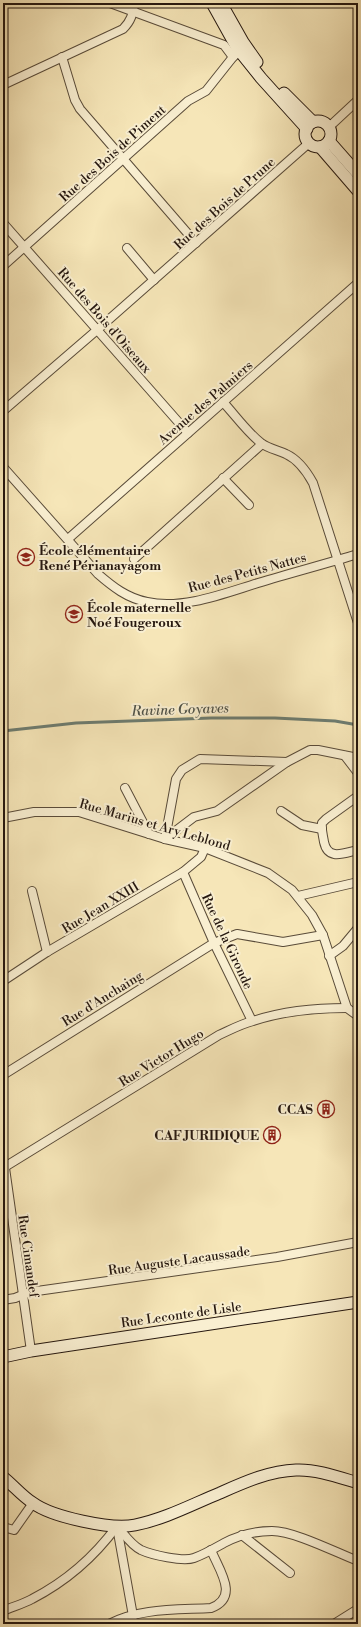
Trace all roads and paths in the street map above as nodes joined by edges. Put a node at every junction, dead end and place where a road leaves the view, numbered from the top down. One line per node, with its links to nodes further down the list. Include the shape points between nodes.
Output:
1 (110, 3): 7 (street)
2 (134, 3): 7 (street)
3 (212, 3): 8 (main road)
4 (221, 3): 8 (main road)
5 (357, 3): 6 (street)
6 (358, 7)
7 (134, 13): 8 (street); 9 (street, via 123,29)
8 (240, 51): 12 (main road, via 261,78); 16 (street, Rue des Bois de Piment, via 206,91 188,101)
9 (62, 57): 10 (street); 16 (street, via 80,109)
10 (3, 85)
11 (358, 100): 13 (street)
12 (310, 125): 13 (main road, via 322,122); 14 (main road, via 306,136)
13 (329, 127): 15 (main road, via 331,134)
14 (309, 143): 15 (main road, via 314,146); 20 (street, Rue des Bois de Prune)
15 (325, 144): 17 (main road); 18 (main road)
16 (124, 159): 20 (street); 21 (street, Rue des Bois de Piment)
17 (358, 174)
18 (358, 191)
19 (3, 224): 21 (street, Rue des Bois d'Oiseaux)
20 (196, 243): 24 (street, Rue des Bois de Prune)
21 (24, 247): 23 (street, Rue des Bois de Piment); 26 (street, Rue des Bois d'Oiseaux)
22 (127, 248): 24 (street)
23 (3, 266)
24 (154, 280): 26 (street, Rue des Bois de Prune)
25 (358, 283): 27 (street, Avenue des Palmiers)
26 (97, 330): 28 (street, Rue des Bois de Prune); 29 (street, Rue des Bois d'Oiseaux)
27 (223, 402): 29 (street, Avenue des Palmiers); 30 (street)
28 (3, 411)
29 (188, 433): 34 (street, Avenue des Palmiers)
30 (262, 444): 32 (street); 37 (street, via 288,455 309,475)
31 (3, 467): 34 (street, Rue des Petits Nattes)
32 (224, 478): 33 (street); 36 (street)
33 (249, 505)
34 (68, 539): 37 (street, Rue des Petits Nattes, via 112,587 129,597 148,603 166,604 200,600)
35 (358, 554): 37 (street, Rue des Petits Nattes)
36 (134, 559)
37 (338, 560): 38 (street)
38 (358, 623)
39 (345, 756): 40 (street); 41 (street, via 310,750); 42 (street)
40 (358, 758)
41 (286, 762): 49 (street, via 217,811 194,817); 49 (street, via 200,759 191,764 182,770 176,779)
42 (358, 773)
43 (125, 788): 48 (street)
44 (358, 796): 47 (street, via 326,819 322,823)
45 (281, 810): 47 (street, via 302,825)
46 (3, 818): 48 (street, Rue Marius et Ary Leblond, via 34,812 79,812)
47 (322, 829): 51 (street, via 326,848 330,852 335,854)
48 (149, 834): 49 (street, Rue Marius et Ary Leblond)
49 (165, 838): 50 (street, Rue Marius et Ary Leblond)
50 (205, 848): 52 (street, Rue Jean XXIII, via 201,857); 55 (street, Rue Marius et Ary Leblond, via 268,873 282,881)
51 (358, 850)
52 (183, 872): 58 (street, Rue de la Gironde); 59 (street, Rue Jean XXIII)
53 (358, 882): 55 (street)
54 (32, 891): 59 (street)
55 (298, 896): 57 (street, Rue Marius et Ary Leblond)
56 (358, 928): 60 (street, via 343,946)
57 (323, 935): 58 (street, Rue d'Anchaing, via 283,942 237,934); 60 (street, Rue Marius et Ary Leblond)
58 (214, 943): 64 (street, Rue de la Gironde); 65 (street, Rue d'Anchaing)
59 (47, 952): 61 (street, Rue Jean XXIII)
60 (329, 956): 62 (street, Rue Marius et Ary Leblond)
61 (3, 981)
62 (347, 1008): 63 (street); 64 (street, Rue Victor Hugo, via 298,1010)
63 (358, 1016)
64 (252, 1021): 66 (street, Rue Victor Hugo, via 219,1035)
65 (3, 1075)
66 (4, 1167): 68 (street, Rue Cimandef)
67 (358, 1242): 68 (street, Rue Auguste Lacaussade, via 277,1257)
68 (22, 1295): 69 (street, Rue Auguste Lacaussade); 71 (street, Rue Cimandef)
69 (3, 1300)
70 (358, 1302): 71 (main road, Rue Leconte de Lisle)
71 (31, 1351): 72 (main road, Rue Leconte de Lisle)
72 (4, 1356)
73 (3, 1477): 75 (main road)
74 (358, 1483): 76 (main road, via 327,1474 297,1470 274,1472 153,1521 134,1526)
75 (33, 1503): 76 (main road, via 64,1516); 77 (street, via 14,1530)
76 (117, 1526): 79 (street, via 131,1543 140,1550 150,1553 184,1560 193,1559); 83 (street, via 103,1544 63,1579 32,1599); 84 (street)
77 (3, 1527)
78 (242, 1535): 79 (street); 80 (street, via 272,1531 289,1533); 81 (street)
79 (210, 1550): 84 (street, via 226,1586 227,1594 219,1605 211,1608 152,1611)
80 (358, 1561)
81 (290, 1573)
82 (358, 1609): 86 (street)
83 (3, 1611)
84 (133, 1616): 85 (street)
85 (109, 1624)
86 (334, 1624)

